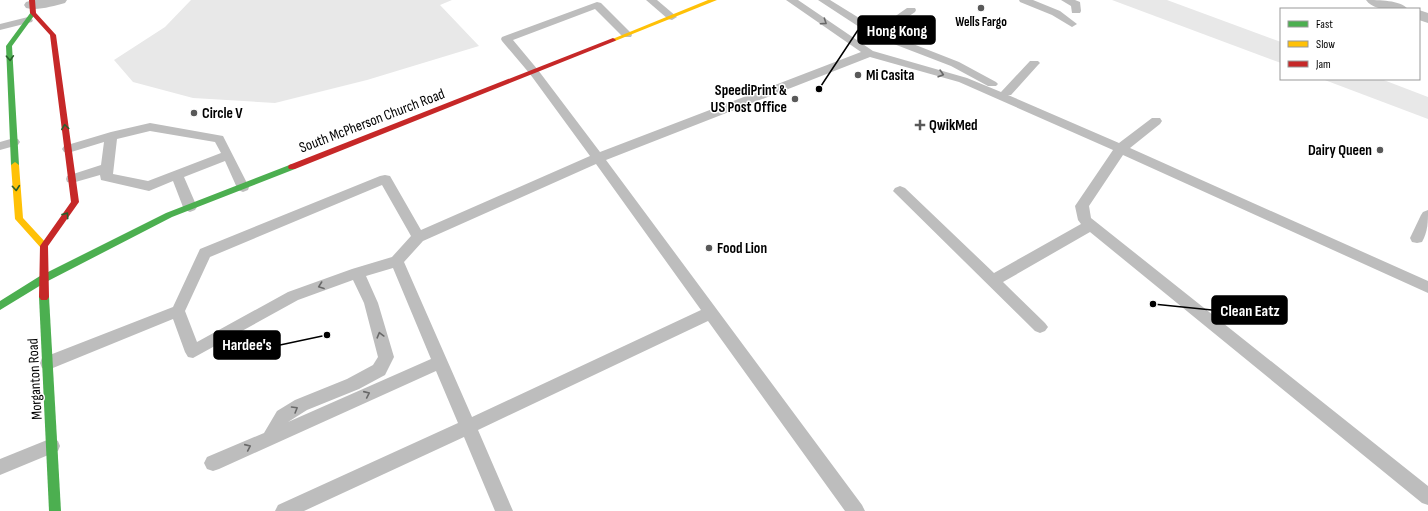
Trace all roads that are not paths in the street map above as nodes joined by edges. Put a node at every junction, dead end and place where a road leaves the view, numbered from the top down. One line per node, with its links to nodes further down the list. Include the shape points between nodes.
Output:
1 (59, 0): 10 (street)
2 (651, 0): 13 (lane)
3 (714, 0): 13 (main road, South McPherson Church Road)
4 (792, 0): 17 (lane, one-way to 17)
5 (823, 0): 15 (lane)
6 (1024, 0): 12 (lane, via 1056,13)
7 (1036, 0): 12 (lane)
8 (1374, 0): 9 (street)
9 (1397, 8)
10 (31, 10): 14 (lane); 24 (main road, one-way to 24, via 9,46); 26 (main road, one-way to 10, via 53,35)
11 (911, 10): 15 (lane)
12 (1074, 10)
13 (672, 17): 16 (main road, South McPherson Church Road)
14 (0, 27)
15 (877, 34): 20 (lane, via 955,64)
16 (627, 35): 19 (main road, South McPherson Church Road); 19 (lane, via 597,5 506,39)
17 (869, 53): 22 (lane, one-way to 22, via 963,80); 29 (lane)
18 (1034, 63): 20 (lane)
19 (534, 72): 29 (lane); 33 (main road, South McPherson Church Road)
20 (1007, 92): 22 (lane)
21 (1156, 121): 27 (lane)
22 (1081, 131): 27 (lane)
23 (111, 136): 26 (lane); 28 (lane, via 150,127 219,139); 30 (lane)
24 (14, 142): 25 (lane); 40 (main road, one-way to 40, via 19,219)
25 (0, 146)
26 (68, 149): 32 (main road)
27 (1120, 149): 37 (lane, via 1082,206 1085,220); 45 (lane)
28 (228, 155): 31 (lane); 33 (lane)
29 (598, 158): 38 (lane); 48 (lane)
30 (107, 168): 31 (lane, via 106,177 149,186); 32 (lane)
31 (176, 175): 35 (lane)
32 (72, 179): 40 (main road, one-way to 32, via 75,202)
33 (243, 187): 35 (main road, South McPherson Church Road)
34 (900, 191): 44 (lane)
35 (190, 208): 43 (main road, South McPherson Church Road, via 169,215)
36 (1428, 215): 39 (lane)
37 (1091, 225): 44 (lane); 57 (lane)
38 (418, 237): 41 (lane); 47 (lane, via 384,179 205,253)
39 (1417, 238)
40 (44, 246): 43 (main road, Morganton Road)
41 (397, 261): 42 (lane); 50 (lane)
42 (357, 273): 47 (lane, one-way to 47, via 293,296 193,352); 53 (lane, one-way to 42, via 283,416 301,405 353,384 379,370 386,357 371,303)
43 (43, 279): 46 (main road, South McPherson Church Road); 51 (main road, Morganton Road)
44 (993, 281): 49 (lane)
45 (1428, 287)
46 (0, 306)
47 (178, 311): 51 (lane)
48 (710, 313): 52 (lane); 61 (lane)
49 (1040, 327)
50 (441, 362): 52 (lane); 53 (lane, one-way to 50)
51 (48, 363): 54 (main road, Morganton Road)
52 (468, 427): 59 (lane); 60 (lane)
53 (270, 437): 55 (lane, one-way to 53)
54 (52, 446): 56 (lane); 58 (main road, Morganton Road)
55 (213, 463)
56 (0, 467)
57 (1428, 497)
58 (55, 511)
59 (284, 511)
60 (504, 511)
61 (856, 511)

